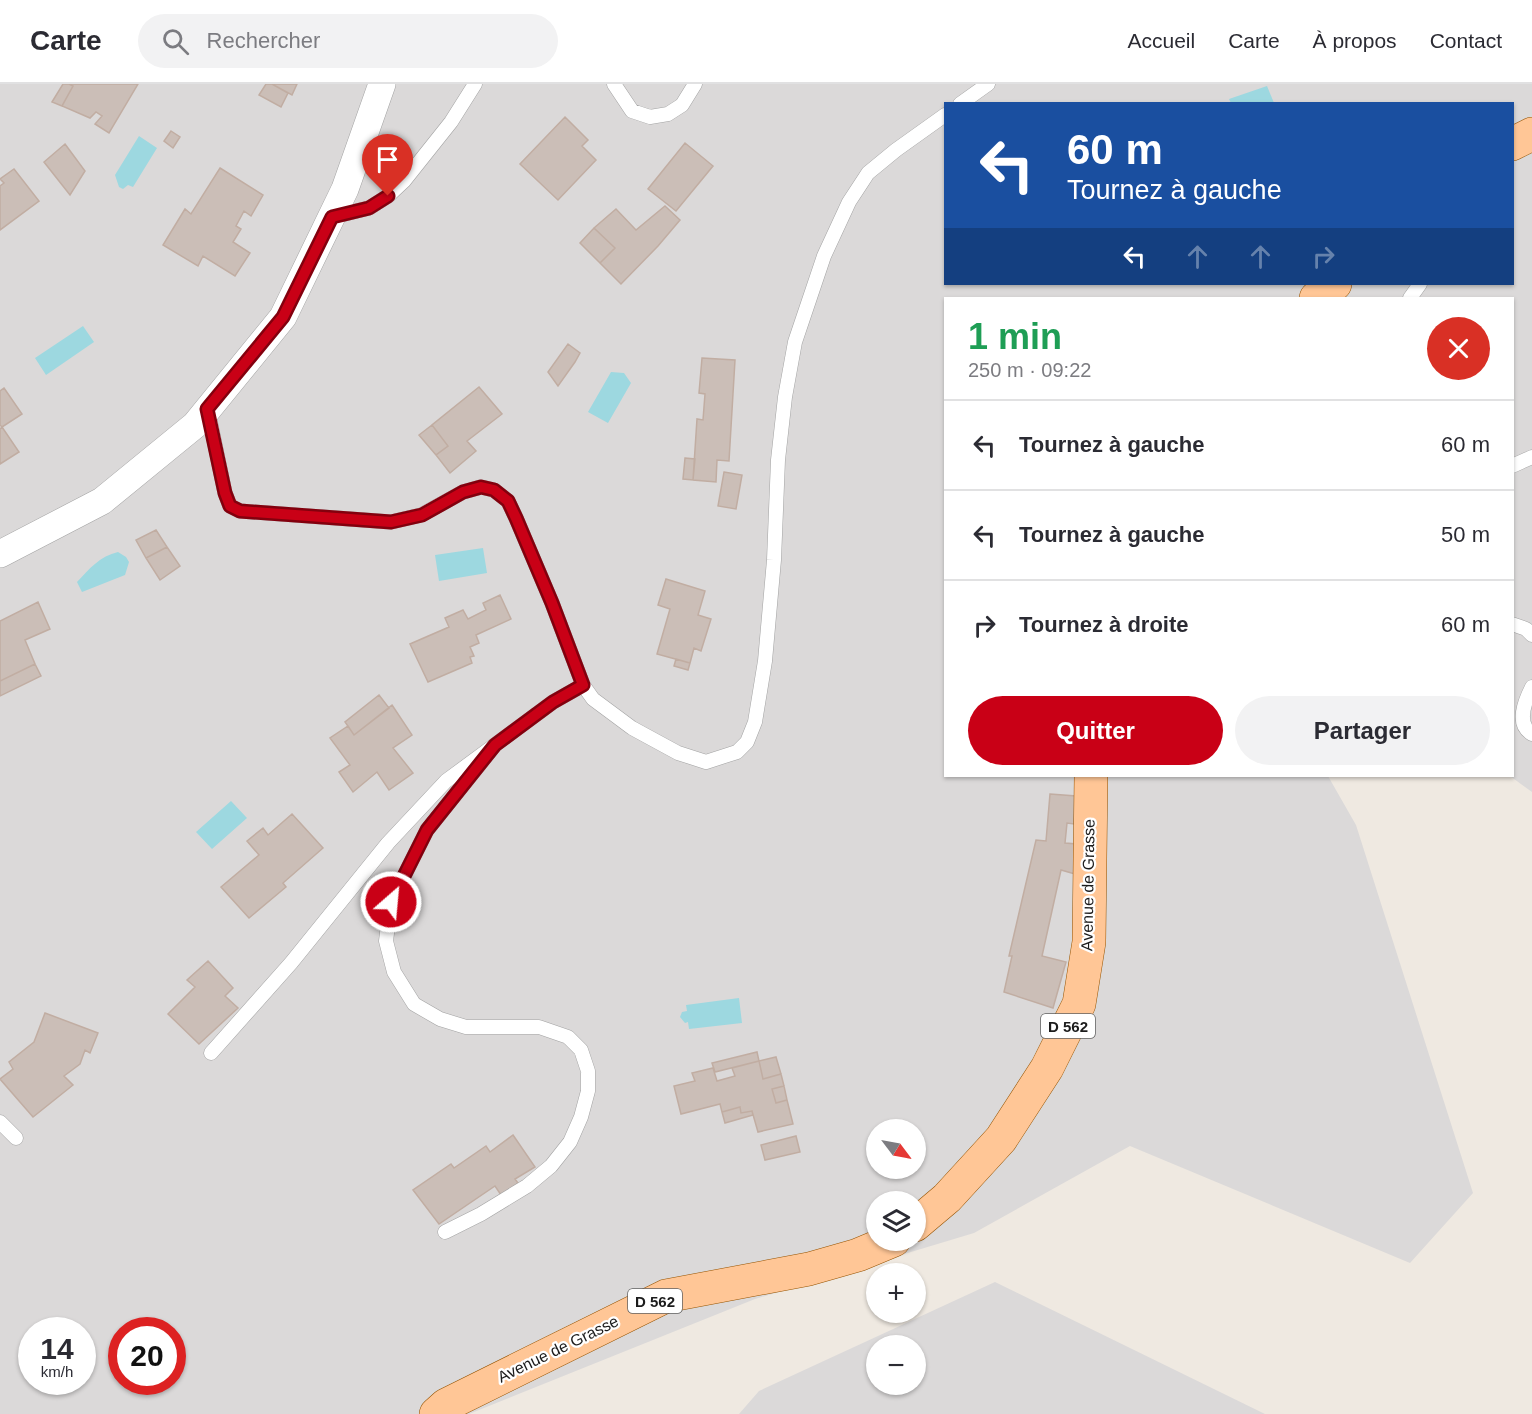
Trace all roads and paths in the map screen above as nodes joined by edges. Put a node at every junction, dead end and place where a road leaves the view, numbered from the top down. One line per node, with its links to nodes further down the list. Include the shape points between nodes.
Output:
1 (382, 84): 10 (street)
2 (475, 84): 10 (lane, via 404,182 369,208)
3 (614, 84): 4 (lane, via 632,111 650,117 668,114 682,105)
4 (695, 84)
5 (988, 84): 6 (lane)
6 (963, 102)
7 (944, 116): 19 (lane, via 868,173 849,202 824,256 795,342 778,460 765,661 755,722 747,742 737,752 706,762 678,753 632,728 593,699)
8 (1532, 134): 9 (main road)
9 (1514, 143)
10 (332, 217): 13 (street, via 283,317)
11 (1334, 285): 12 (main road)
12 (1318, 297)
13 (207, 409): 16 (street, via 195,424 102,501); 19 (lane, via 225,493 230,506 240,511 391,522 422,515 463,492 481,487 494,490 508,501 516,518)
14 (1532, 457): 15 (lane)
15 (1514, 465)
16 (0, 554)
17 (1514, 625): 18 (lane)
18 (1532, 635)
19 (583, 685): 22 (lane)
20 (1532, 687): 21 (lane, via 1522,717)
21 (1532, 734)
22 (495, 745): 24 (lane, via 446,781 388,843 291,963); 28 (lane, via 427,830 391,902 386,941 394,972 414,1004 440,1019 466,1027 539,1027 568,1037 581,1050 588,1071 588,1091 570,1142 551,1166 527,1186)
23 (1090, 777): 27 (main road, Avenue de Grasse / D 562, via 1089,942 1079,1004 1047,1068 1001,1139)
24 (211, 1053)
25 (0, 1122): 26 (lane)
26 (16, 1138)
27 (926, 1216)
28 (445, 1232)
29 (868, 1251): 30 (main road, Avenue de Grasse / D 562, via 809,1269 666,1296 446,1405)
30 (436, 1414)

